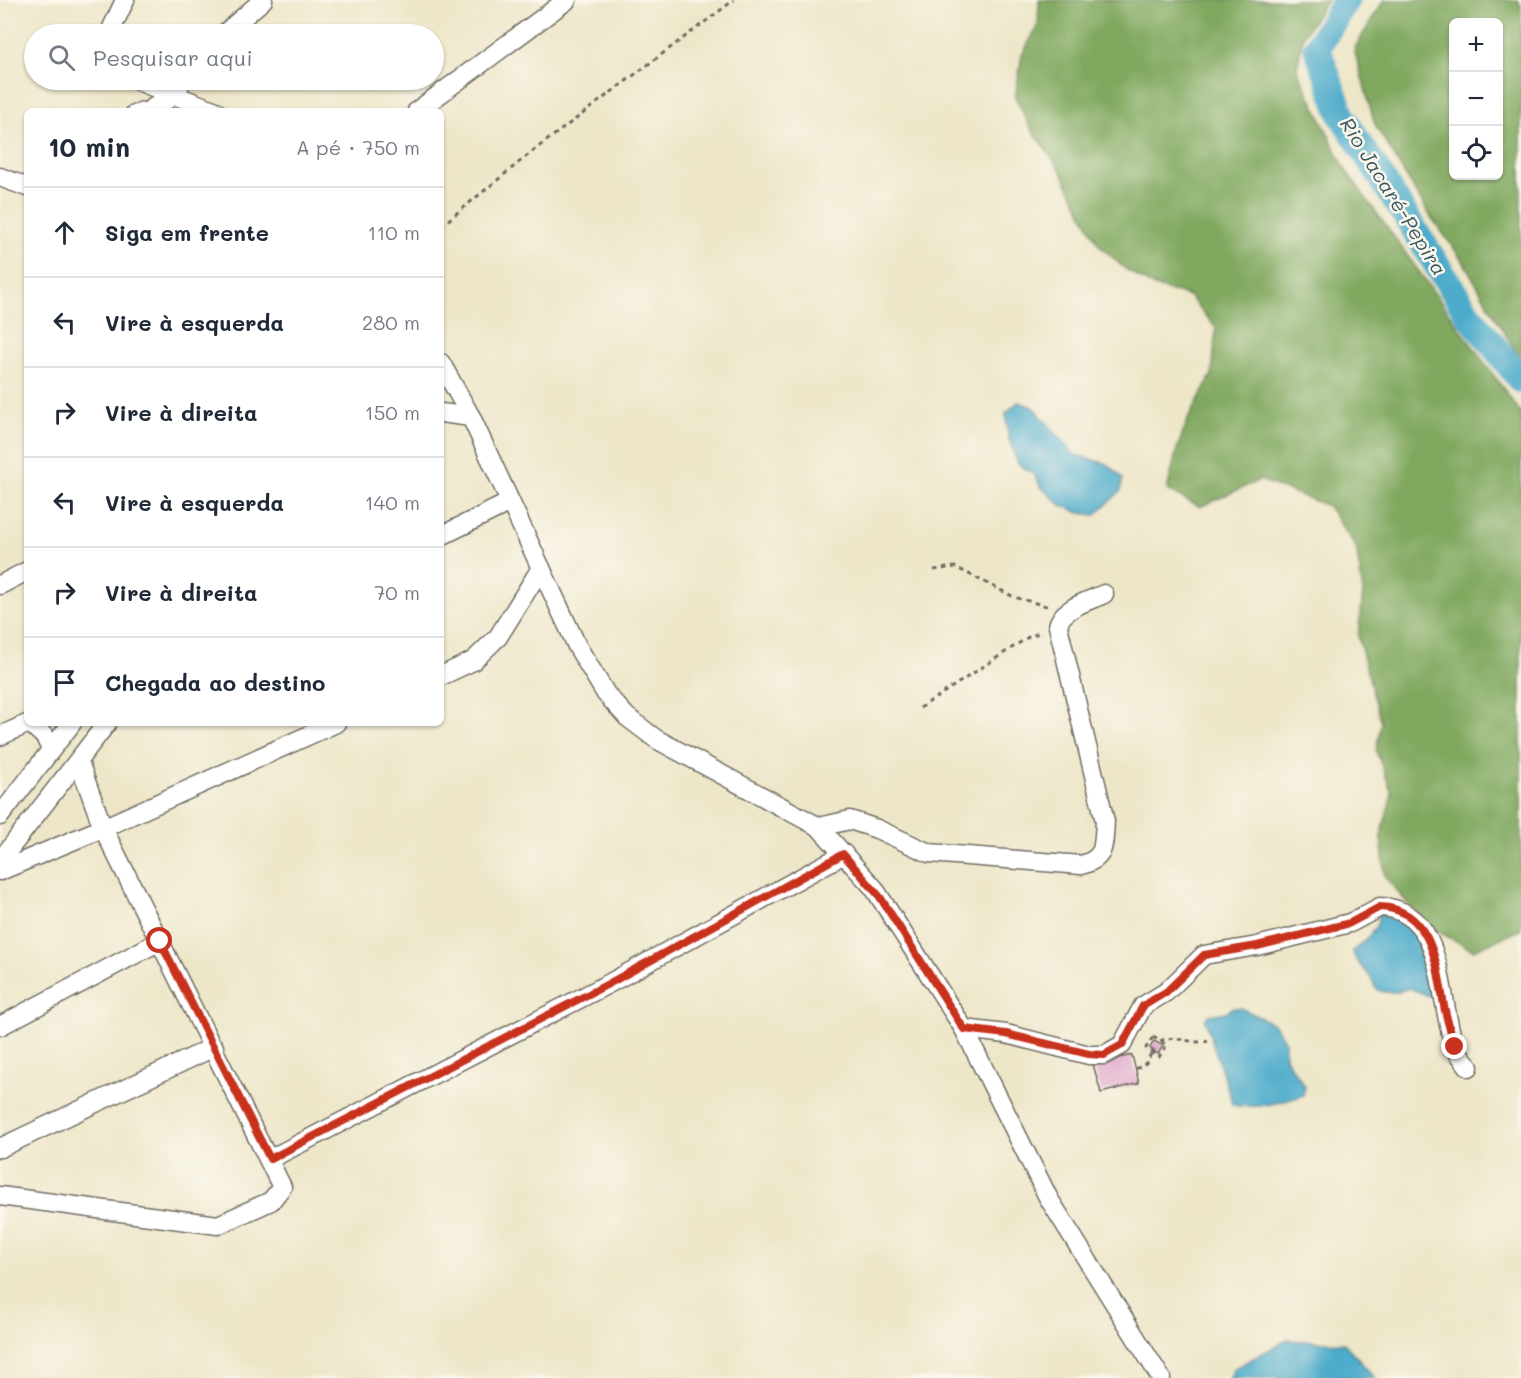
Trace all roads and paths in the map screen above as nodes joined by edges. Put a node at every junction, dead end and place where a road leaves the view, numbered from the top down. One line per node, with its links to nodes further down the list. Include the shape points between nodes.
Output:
1 (125, 0): 5 (street)
2 (263, 0): 6 (street)
3 (567, 0): 12 (street)
4 (734, 0): 15 (path, via 533,151)
5 (114, 24)
6 (235, 24)
7 (159, 90): 9 (street)
8 (177, 90): 9 (street)
9 (173, 96): 10 (street); 11 (street)
10 (155, 108)
11 (207, 108)
12 (421, 108)
13 (0, 177): 14 (street)
14 (24, 186)
15 (444, 224)
16 (444, 368): 18 (street)
17 (444, 414): 18 (street)
18 (471, 417): 19 (street)
19 (510, 502): 20 (street); 21 (street)
20 (444, 535)
21 (541, 568): 27 (street, via 498,637 473,661); 38 (street, via 576,646 606,694 627,717 656,739)
22 (934, 570): 26 (path, via 955,567)
23 (24, 573): 24 (street)
24 (0, 585)
25 (1104, 594): 26 (street)
26 (1062, 619): 28 (path); 38 (street, via 1105,821 1102,851 1093,862 1081,865 929,853 850,820)
27 (444, 674)
28 (920, 708)
29 (24, 726): 34 (street)
30 (33, 726): 35 (street)
31 (70, 726): 35 (street)
32 (105, 726): 36 (street)
33 (329, 726): 39 (street)
34 (0, 736)
35 (51, 749): 37 (street)
36 (79, 762): 39 (street); 41 (street)
37 (0, 816)
38 (819, 827): 40 (street)
39 (104, 828): 42 (street); 43 (street)
40 (843, 854): 45 (street, via 880,897); 53 (street, via 610,983)
41 (0, 861)
42 (0, 871)
43 (160, 941): 44 (street); 48 (street)
44 (0, 1026)
45 (964, 1029): 50 (street, via 1104,1055 1122,1045 1143,1006 1174,985 1204,955 1350,923 1380,907 1402,911 1424,931 1436,958 1455,1047); 55 (street, via 1049,1199)
46 (1160, 1041): 47 (path); 49 (path, via 1153,1037 1146,1048); 49 (path, via 1167,1045 1159,1057)
47 (1208, 1041)
48 (214, 1047): 52 (street); 53 (street)
49 (1152, 1052): 51 (path, via 1146,1063)
50 (1469, 1067)
51 (1136, 1069)
52 (0, 1148)
53 (270, 1159): 54 (street, via 282,1187 271,1201 218,1226)
54 (0, 1196)
55 (1161, 1378)

